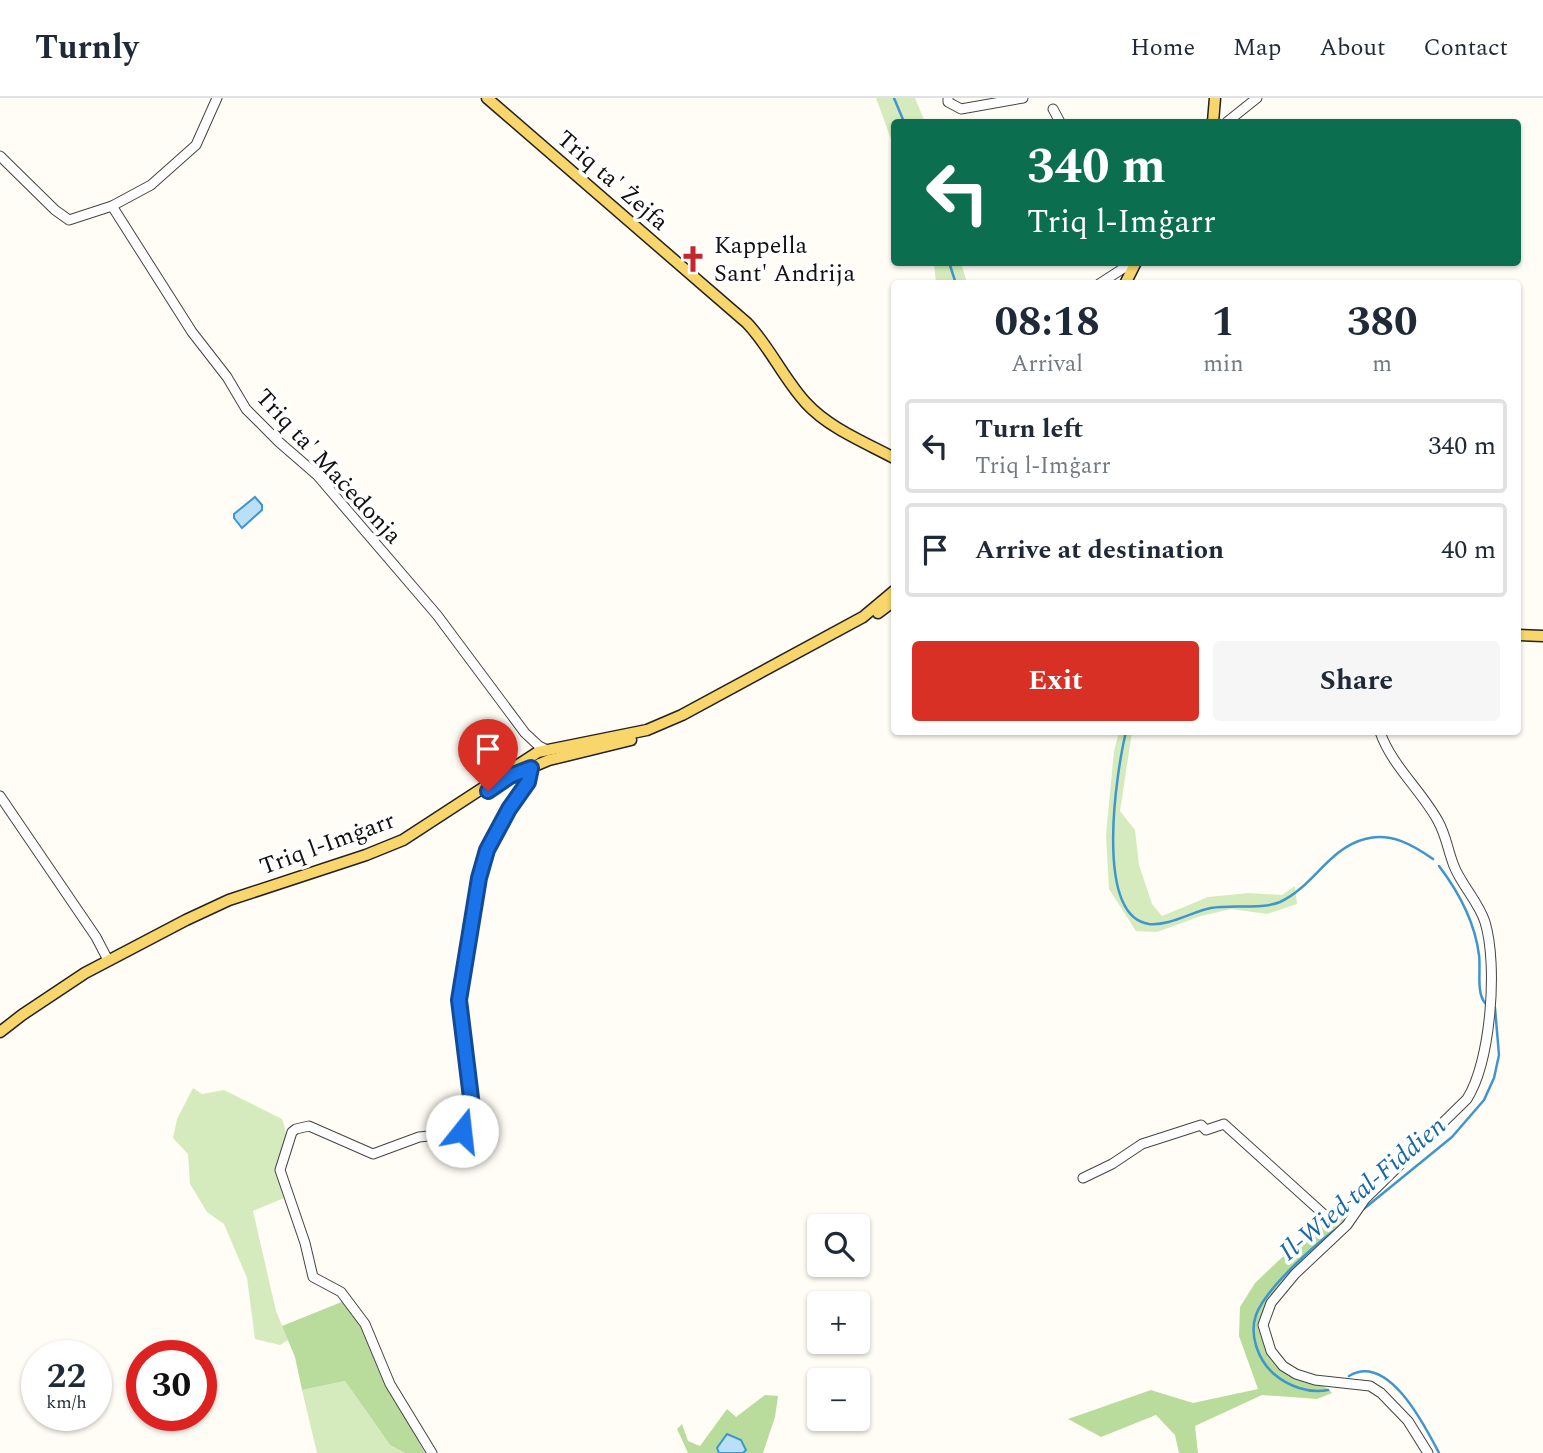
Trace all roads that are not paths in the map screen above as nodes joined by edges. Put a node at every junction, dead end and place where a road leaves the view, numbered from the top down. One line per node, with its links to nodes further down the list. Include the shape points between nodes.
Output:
1 (217, 98): 14 (street, via 196,145 152,186)
2 (487, 98): 12 (main road, Triq ta' Żejfa)
3 (493, 98): 12 (main road, Triq ta' Żejfa)
4 (1023, 98): 7 (street, via 961,109)
5 (1215, 98): 10 (main road)
6 (1257, 98): 11 (street)
7 (948, 100)
8 (1053, 109): 9 (street)
9 (1058, 119)
10 (1213, 119)
11 (1231, 119)
12 (520, 127): 17 (main road, Triq ta' Żejfa, via 747,323 813,410)
13 (0, 156): 14 (street, via 68,220)
14 (112, 206): 25 (street, Triq ta' Maċedonja, via 247,409 321,479 437,615)
15 (1129, 266): 16 (street)
16 (1106, 280)
17 (891, 456)
18 (891, 594): 26 (main road, Triq l-Imġarr, via 863,617 682,716 647,730)
19 (891, 603): 27 (main road, Triq l-Imġarr, via 757,684 687,720 648,736)
20 (1521, 628): 21 (main road)
21 (1543, 629)
22 (1521, 635): 23 (main road)
23 (1543, 636)
24 (1381, 735): 33 (street, via 1437,819 1458,873 1478,904 1490,946 1490,1001 1482,1065 1474,1088)
25 (534, 741): 26 (street, Triq ta' Maċedonja); 27 (street)
26 (547, 750): 27 (main road, Triq l-Imġarr)
27 (531, 763): 29 (main road, Triq l-Imġarr, via 505,773 402,840 229,900); 31 (main road, Triq l-Imġarr, via 405,845 235,904 136,951 87,977); 34 (street, via 528,782 487,850 479,878 459,1000 472,1106 468,1126 458,1133 419,1137 373,1154 304,1126 292,1132 280,1168 313,1276 341,1292 365,1324 390,1384)
28 (0, 796): 29 (street)
29 (108, 960): 30 (main road, Triq l-Imġarr)
30 (0, 1032)
31 (0, 1038)
32 (1083, 1178): 33 (street, via 1142,1144 1201,1125 1206,1130 1224,1124 1329,1219)
33 (1363, 1203): 35 (street, via 1276,1296 1264,1320 1264,1336 1279,1363 1296,1374 1376,1389 1408,1421)
34 (432, 1453)
35 (1428, 1453)

